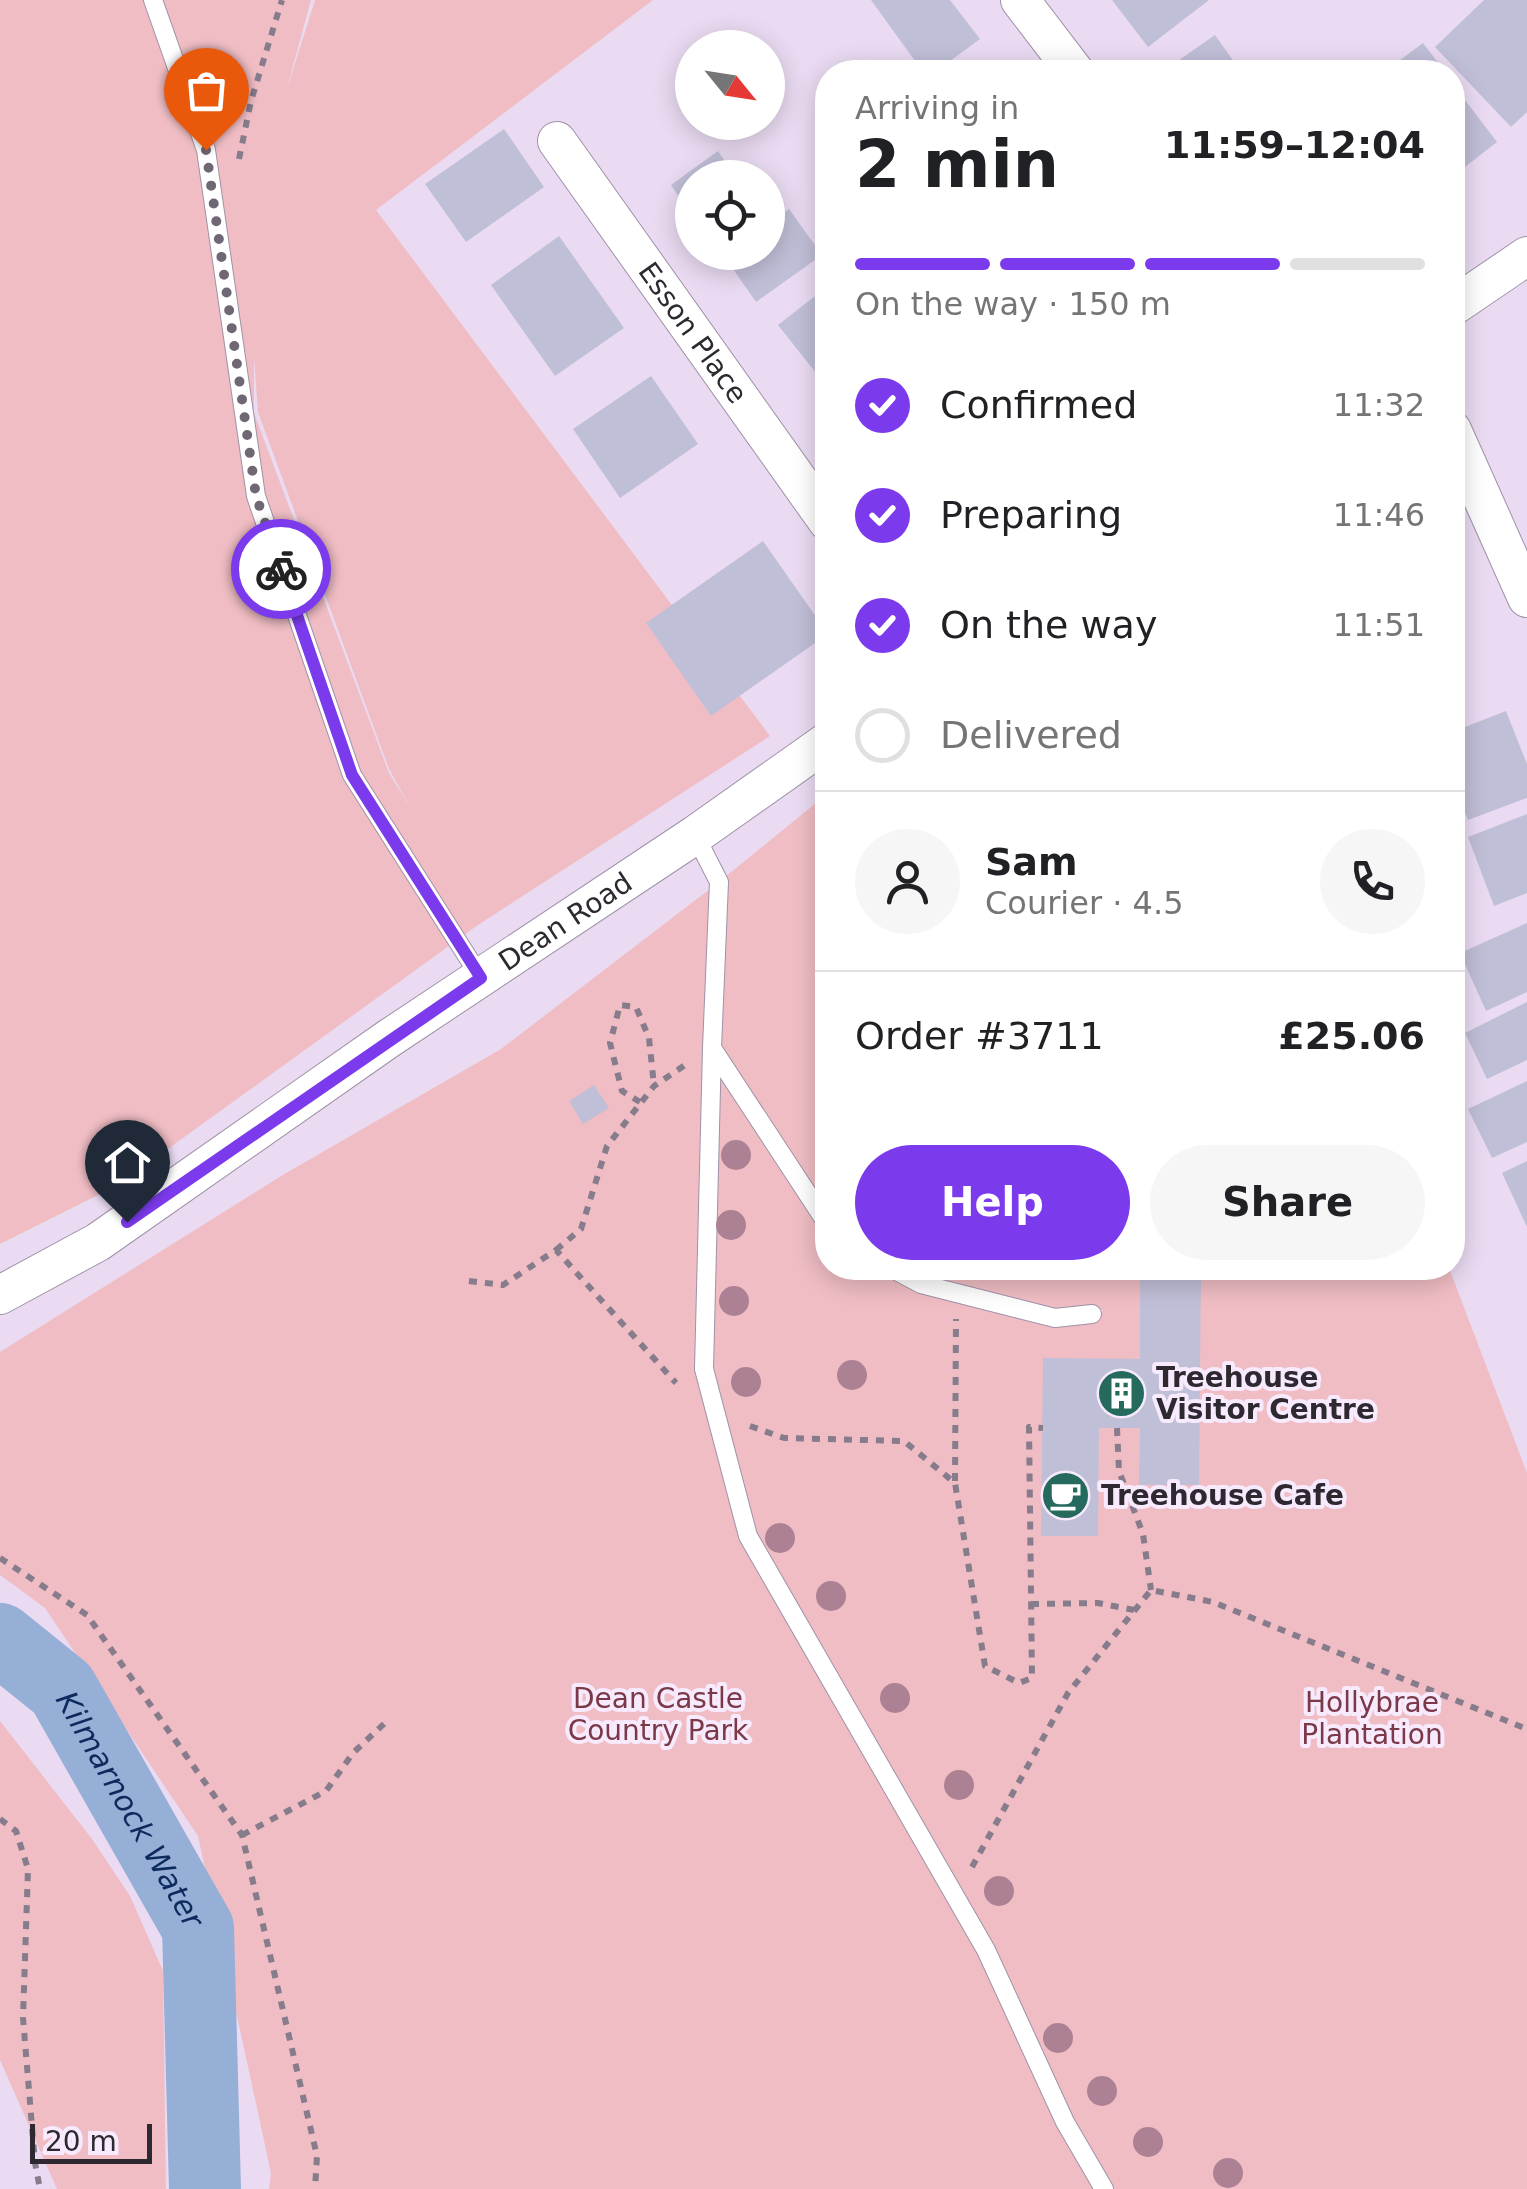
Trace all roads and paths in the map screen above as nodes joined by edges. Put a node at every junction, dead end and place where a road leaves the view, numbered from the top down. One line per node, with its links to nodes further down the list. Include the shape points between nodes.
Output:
1 (153, 0): 14 (lane, via 206,150 256,496 352,775)
2 (282, 0): 6 (path)
3 (1020, 0): 4 (street)
4 (1066, 60)
5 (557, 142): 10 (street, Esson Place)
6 (236, 178)
7 (1527, 256): 8 (street)
8 (1465, 298)
9 (1465, 459): 11 (street)
10 (815, 504)
11 (1527, 598)
12 (815, 750): 13 (street, Dean Road)
13 (695, 835): 14 (street, Dean Road); 15 (lane, via 720,882)
14 (481, 978): 22 (street, Dean Road, via 98,1242)
15 (712, 1048): 17 (lane); 24 (lane, via 703,1319 704,1369)
16 (640, 1102): 16 (path, via 622,1091 610,1043 620,1005 636,1007 649,1038 654,1086); 18 (path, via 606,1146 581,1229)
17 (815, 1206)
18 (556, 1250): 20 (path, via 503,1286); 24 (path, via 664,1372)
19 (914, 1280): 21 (lane)
20 (469, 1281)
21 (956, 1293): 23 (lane, via 1056,1318); 27 (path)
22 (0, 1295)
23 (1092, 1314)
24 (716, 1415): 27 (path, via 784,1438 904,1441); 36 (lane, via 748,1536)
25 (1042, 1428): 30 (path, via 1029,1427)
26 (1118, 1428): 29 (path, via 1119,1470 1143,1534)
27 (955, 1483): 30 (path, via 985,1666 1019,1683 1032,1678)
28 (0, 1558): 35 (path, via 87,1614)
29 (1151, 1590): 31 (path); 33 (path, via 1214,1602)
30 (1031, 1604): 31 (path)
31 (1134, 1610): 36 (path, via 1068,1693)
32 (387, 1720): 35 (path, via 326,1791)
33 (1527, 1729)
34 (0, 1818): 37 (path, via 16,1830 28,1870 24,2018)
35 (242, 1835): 38 (path, via 317,2156)
36 (956, 1896): 39 (lane)
37 (40, 2189)
38 (316, 2189)
39 (1104, 2189)

